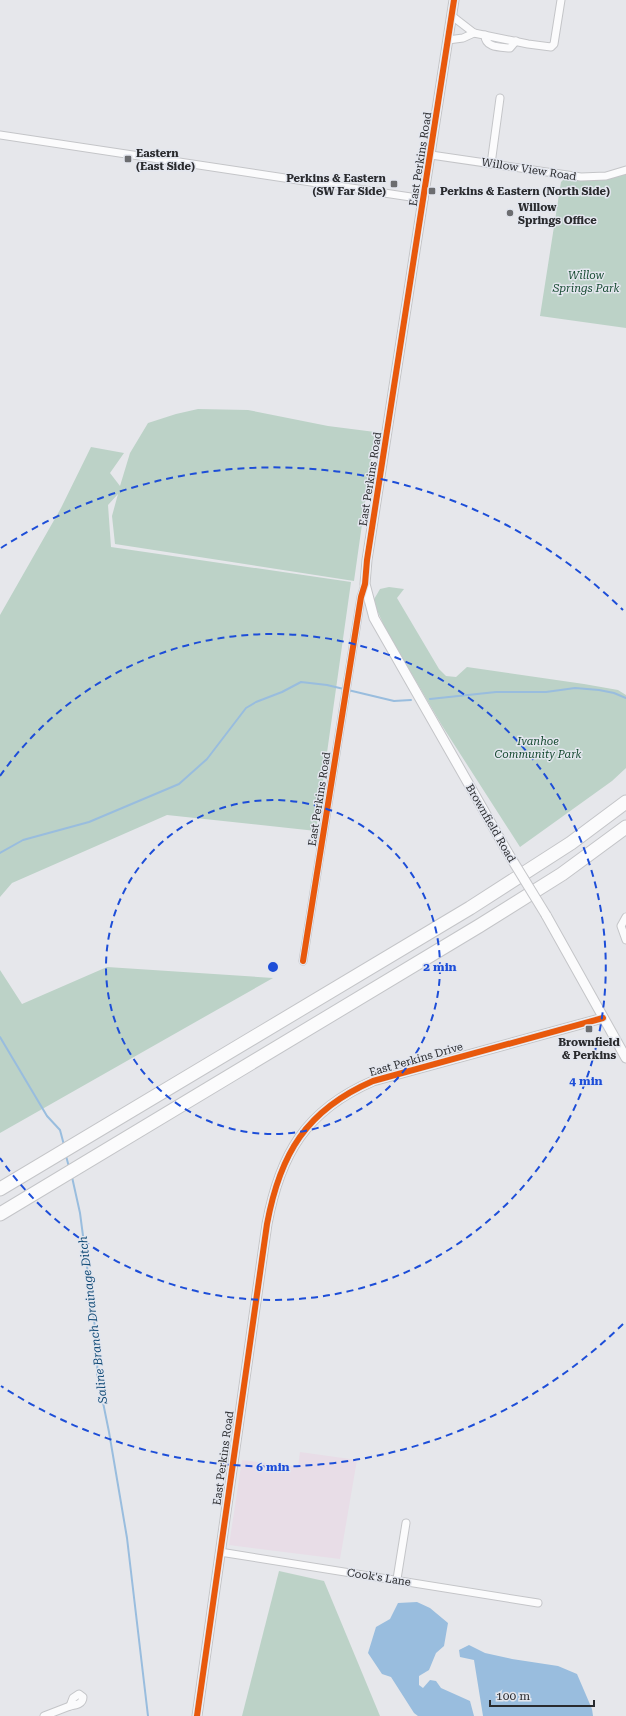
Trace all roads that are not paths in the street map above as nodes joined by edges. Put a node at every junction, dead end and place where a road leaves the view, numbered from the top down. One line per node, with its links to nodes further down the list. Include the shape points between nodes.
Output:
1 (454, 0): 3 (street, East Perkins Road)
2 (561, 0): 4 (street, via 553,46 546,48 516,41 510,48 490,45 485,35)
3 (452, 16): 4 (street); 5 (street, East Perkins Road)
4 (474, 33): 5 (street)
5 (448, 40): 8 (street, East Perkins Road)
6 (500, 98): 9 (street)
7 (0, 135): 11 (street)
8 (431, 154): 9 (street, Willow View Road); 11 (street, East Perkins Road)
9 (491, 164): 10 (street, Willow View Road, via 581,177 606,176)
10 (626, 170)
11 (424, 199): 12 (street, East Perkins Road)
12 (365, 584): 17 (street, East Perkins Road); 18 (street, Brownfield Road, bridge, via 377,623)
13 (626, 802): 20 (highway, via 571,843 470,908)
14 (626, 827): 22 (highway, via 562,874 479,926)
15 (626, 917): 16 (street, via 621,926)
16 (626, 940)
17 (302, 961)
18 (603, 1018): 19 (street, Brownfield Road); 21 (street, East Perkins Drive, via 394,1074 356,1088 330,1104 302,1133 278,1176)
19 (626, 1058)
20 (0, 1189)
21 (271, 1203): 24 (street, East Perkins Road)
22 (0, 1214)
23 (406, 1523): 25 (street)
24 (220, 1552): 25 (street, Cook's Lane); 29 (street, East Perkins Road)
25 (396, 1579): 26 (street, Cook's Lane)
26 (538, 1603)
27 (70, 1706): 28 (street)
28 (44, 1716)
29 (197, 1716)

